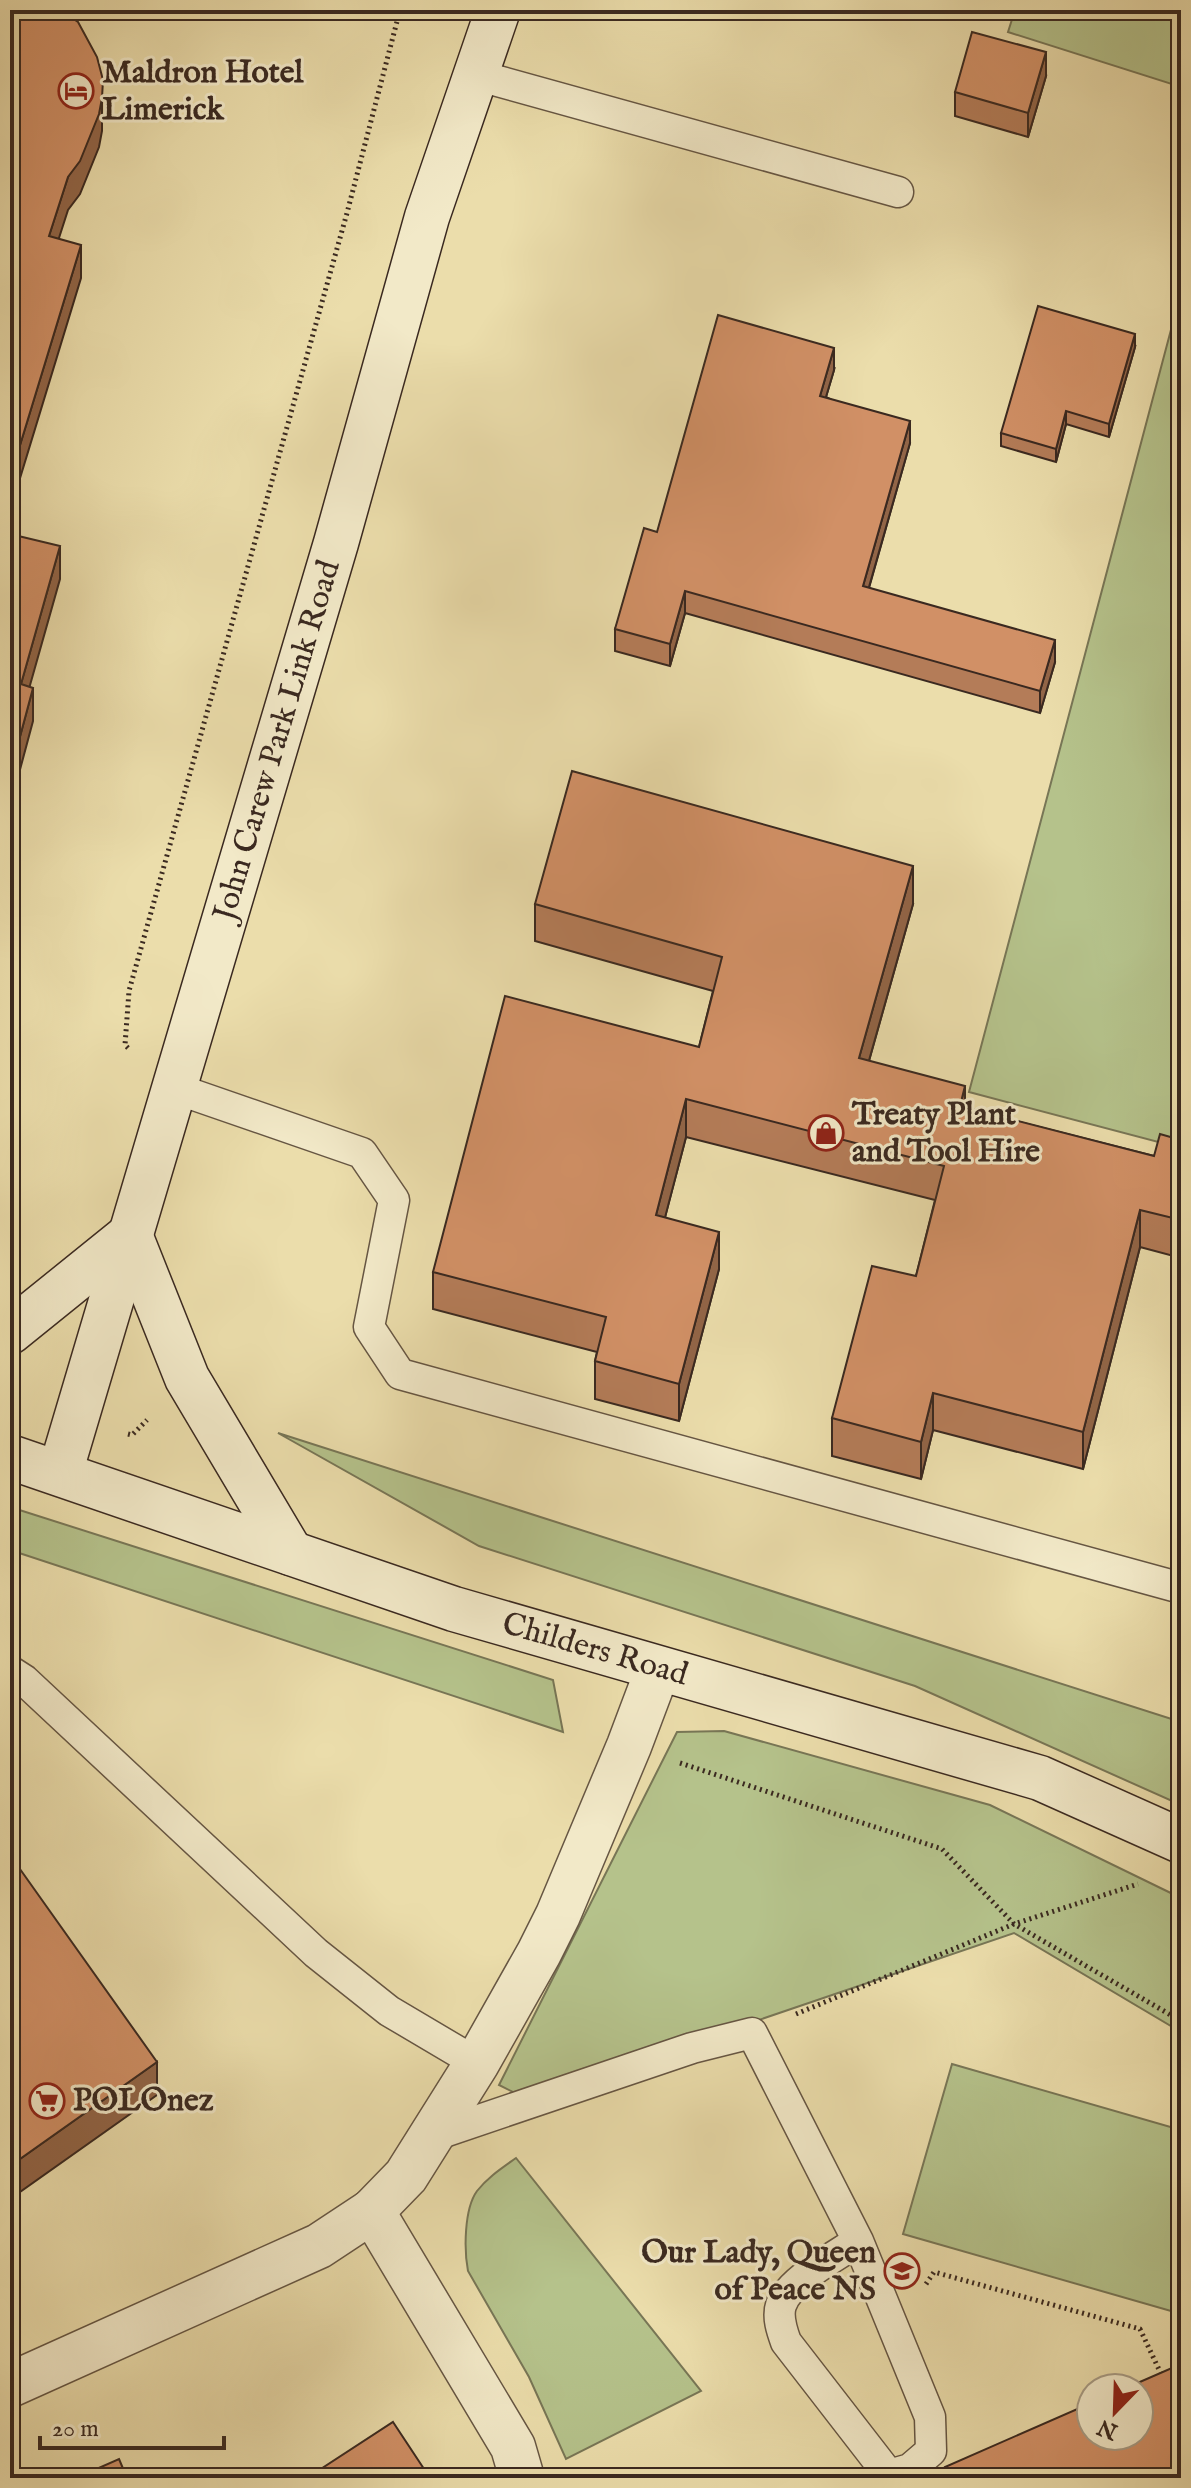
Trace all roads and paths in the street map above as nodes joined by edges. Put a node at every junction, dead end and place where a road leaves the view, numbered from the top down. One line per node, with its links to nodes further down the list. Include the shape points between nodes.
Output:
1 (400, 10): 5 (path, via 129,991 125,1045)
2 (498, 10): 3 (main road, John Carew Park Link Road)
3 (476, 75): 4 (lane); 5 (main road, John Carew Park Link Road, via 427,217)
4 (898, 192)
5 (174, 1088): 6 (main road, John Carew Park Link Road); 11 (lane, via 362,1153 394,1200 369,1327 400,1374)
6 (130, 1235): 7 (main road); 9 (main road, John Carew Park Link Road); 10 (main road, via 187,1378)
7 (10, 1332)
8 (10, 1457): 9 (main road, Childers Road)
9 (60, 1473): 10 (main road, Childers Road)
10 (291, 1553): 12 (main road, Childers Road, via 454,1609)
11 (1181, 1588)
12 (658, 1669): 14 (main road); 15 (main road, Childers Road, via 1040,1778)
13 (10, 1671): 20 (lane, via 316,1953 389,2011)
14 (629, 1746): 17 (path, via 942,1849); 20 (main road, via 558,1915)
15 (1181, 1841)
16 (1143, 1883): 17 (path)
17 (1014, 1924): 18 (path); 19 (path)
18 (1181, 2021)
19 (752, 2033): 21 (lane, via 692,2048); 23 (lane)
20 (477, 2063): 21 (main road)
21 (432, 2136): 22 (main road, via 406,2176)
22 (372, 2211): 25 (main road, via 284,2263); 27 (main road, via 513,2447)
23 (858, 2241): 23 (lane, via 792,2287 780,2306 780,2326 786,2342 889,2475 910,2469 931,2451 930,2417)
24 (924, 2288): 26 (path, via 934,2272 1140,2329)
25 (10, 2385)
26 (1167, 2386)
27 (522, 2478)

